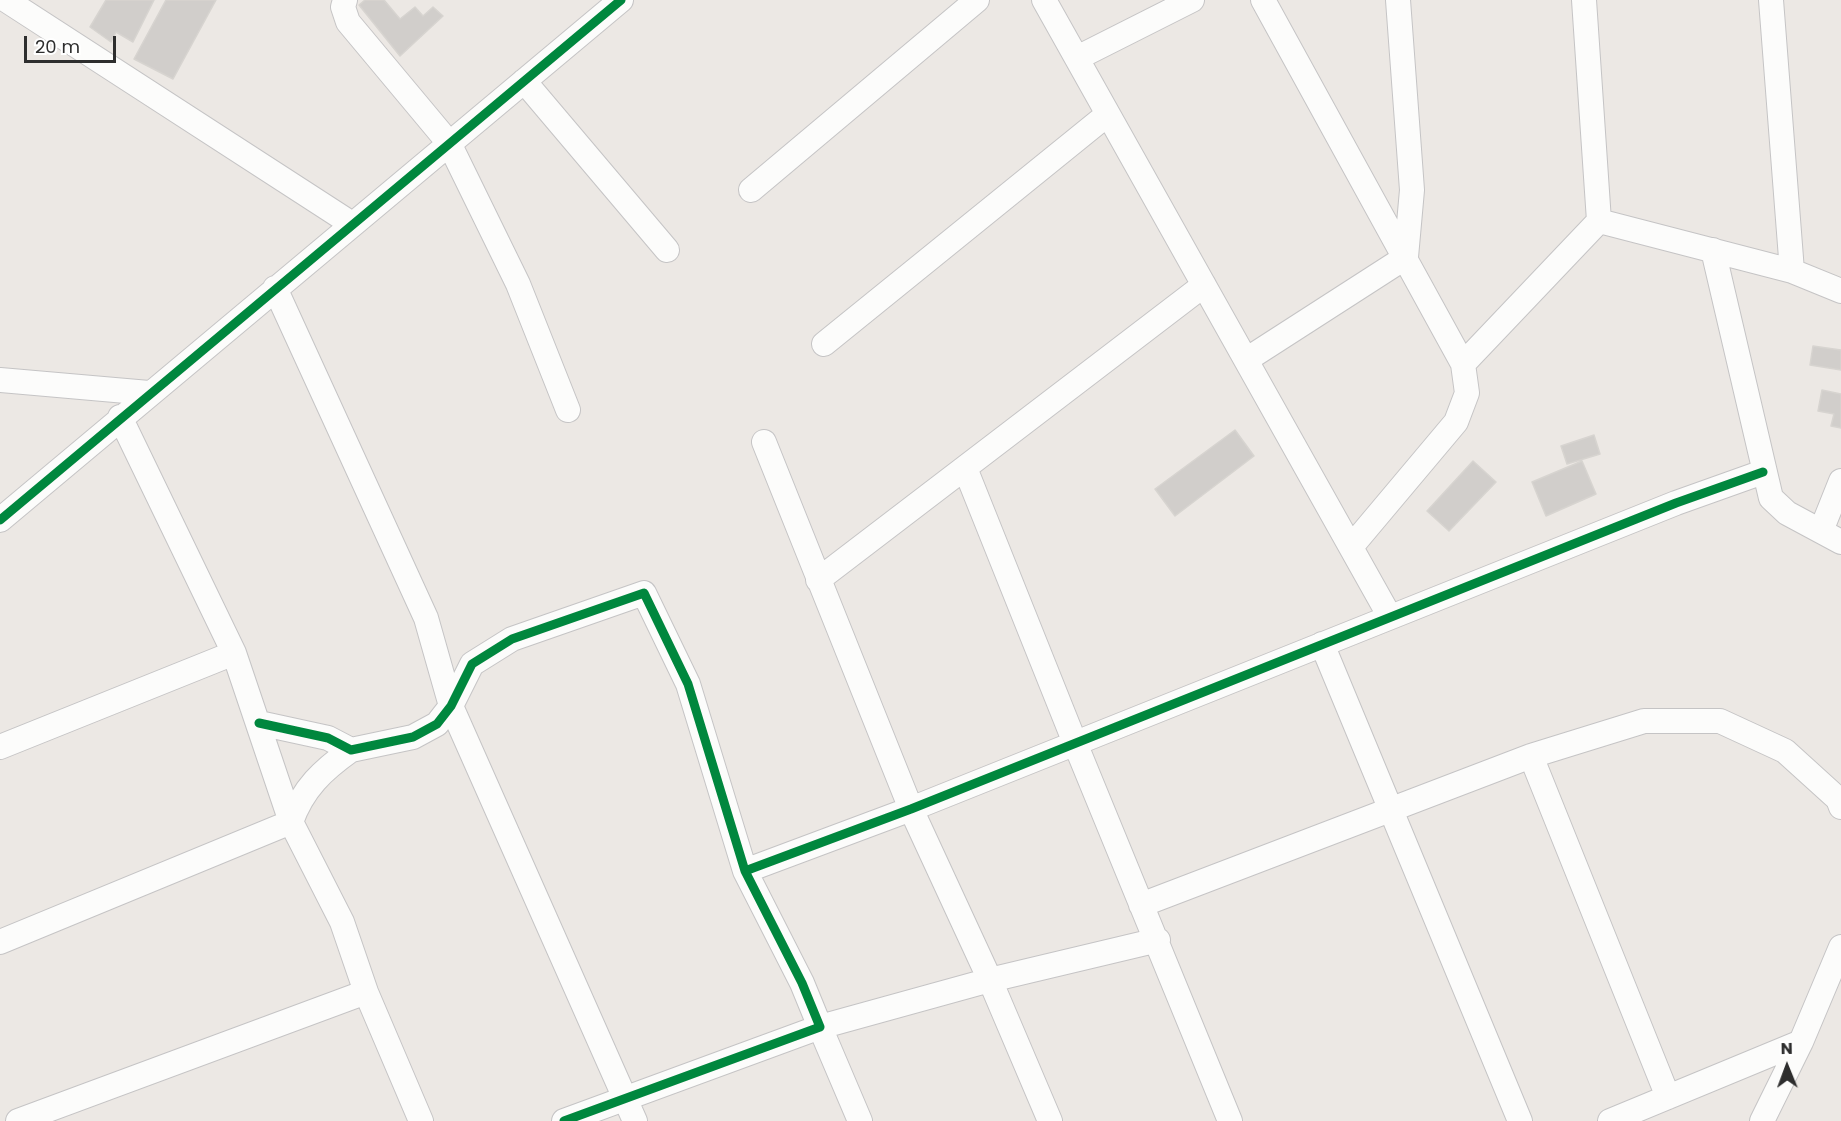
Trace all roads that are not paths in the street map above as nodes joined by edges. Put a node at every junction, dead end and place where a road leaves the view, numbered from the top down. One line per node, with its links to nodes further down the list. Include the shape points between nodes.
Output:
1 (6, 0): 17 (street)
2 (345, 0): 14 (street, via 348,22)
3 (621, 0): 12 (street)
4 (977, 0): 15 (street)
5 (1044, 0): 11 (street)
6 (1192, 0): 11 (street)
7 (1263, 0): 20 (street)
8 (1398, 0): 20 (street, via 1412,190)
9 (1584, 0): 16 (street)
10 (1771, 0): 21 (street)
11 (1077, 58): 13 (street)
12 (524, 81): 14 (street); 18 (street)
13 (1108, 114): 22 (street); 25 (street)
14 (450, 143): 17 (street); 30 (street, via 518,284)
15 (751, 190)
16 (1599, 221): 19 (street); 27 (street)
17 (352, 224): 23 (street)
18 (668, 250)
19 (1713, 250): 21 (street); 34 (street)
20 (1406, 257): 26 (street); 27 (street)
21 (1792, 271): 24 (street)
22 (1204, 285): 26 (street); 33 (street)
23 (275, 288): 29 (street); 43 (street, via 426,618)
24 (1841, 291)
25 (824, 344)
26 (1246, 360): 38 (street)
27 (1463, 364): 38 (street, via 1467,393 1455,422)
28 (0, 380): 29 (street)
29 (148, 393): 31 (street)
30 (568, 410)
31 (120, 417): 36 (street); 42 (street)
32 (765, 442): 39 (street)
33 (965, 468): 39 (street); 45 (street)
34 (1763, 472): 37 (street, via 1771,498 1787,513); 40 (street)
35 (1841, 481): 37 (street)
36 (0, 520)
37 (1831, 537)
38 (1351, 547): 40 (street)
39 (818, 580): 51 (street)
40 (1390, 617): 41 (street)
41 (1322, 644): 45 (street); 50 (street)
42 (234, 653): 44 (street); 46 (street)
43 (451, 706): 47 (street, via 437,724 413,737); 53 (street, via 472,664 512,639 644,593 688,684); 63 (street)
44 (259, 723): 47 (street, via 328,738); 52 (street)
45 (1075, 744): 51 (street); 54 (street)
46 (0, 747)
47 (351, 750): 52 (street, via 316,776)
48 (1531, 756): 49 (street, via 1644,721 1720,720 1785,752); 50 (street); 62 (street)
49 (1841, 807)
50 (1390, 808): 54 (street); 70 (street)
51 (911, 809): 53 (street); 58 (street)
52 (291, 822): 56 (street); 59 (street, via 342,922)
53 (745, 871): 60 (street)
54 (1141, 905): 55 (street)
55 (1158, 940): 58 (street); 69 (street)
56 (0, 942)
57 (1841, 947): 61 (street)
58 (990, 980): 60 (street); 68 (street)
59 (366, 992): 64 (street); 65 (street)
60 (820, 1027): 63 (street); 67 (street)
61 (1801, 1042): 62 (street); 72 (street)
62 (1668, 1097): 71 (street)
63 (630, 1110): 66 (street)
64 (18, 1121)
65 (421, 1121)
66 (564, 1121)
67 (860, 1121)
68 (1050, 1121)
69 (1230, 1121)
70 (1521, 1121)
71 (1610, 1121)
72 (1762, 1121)

